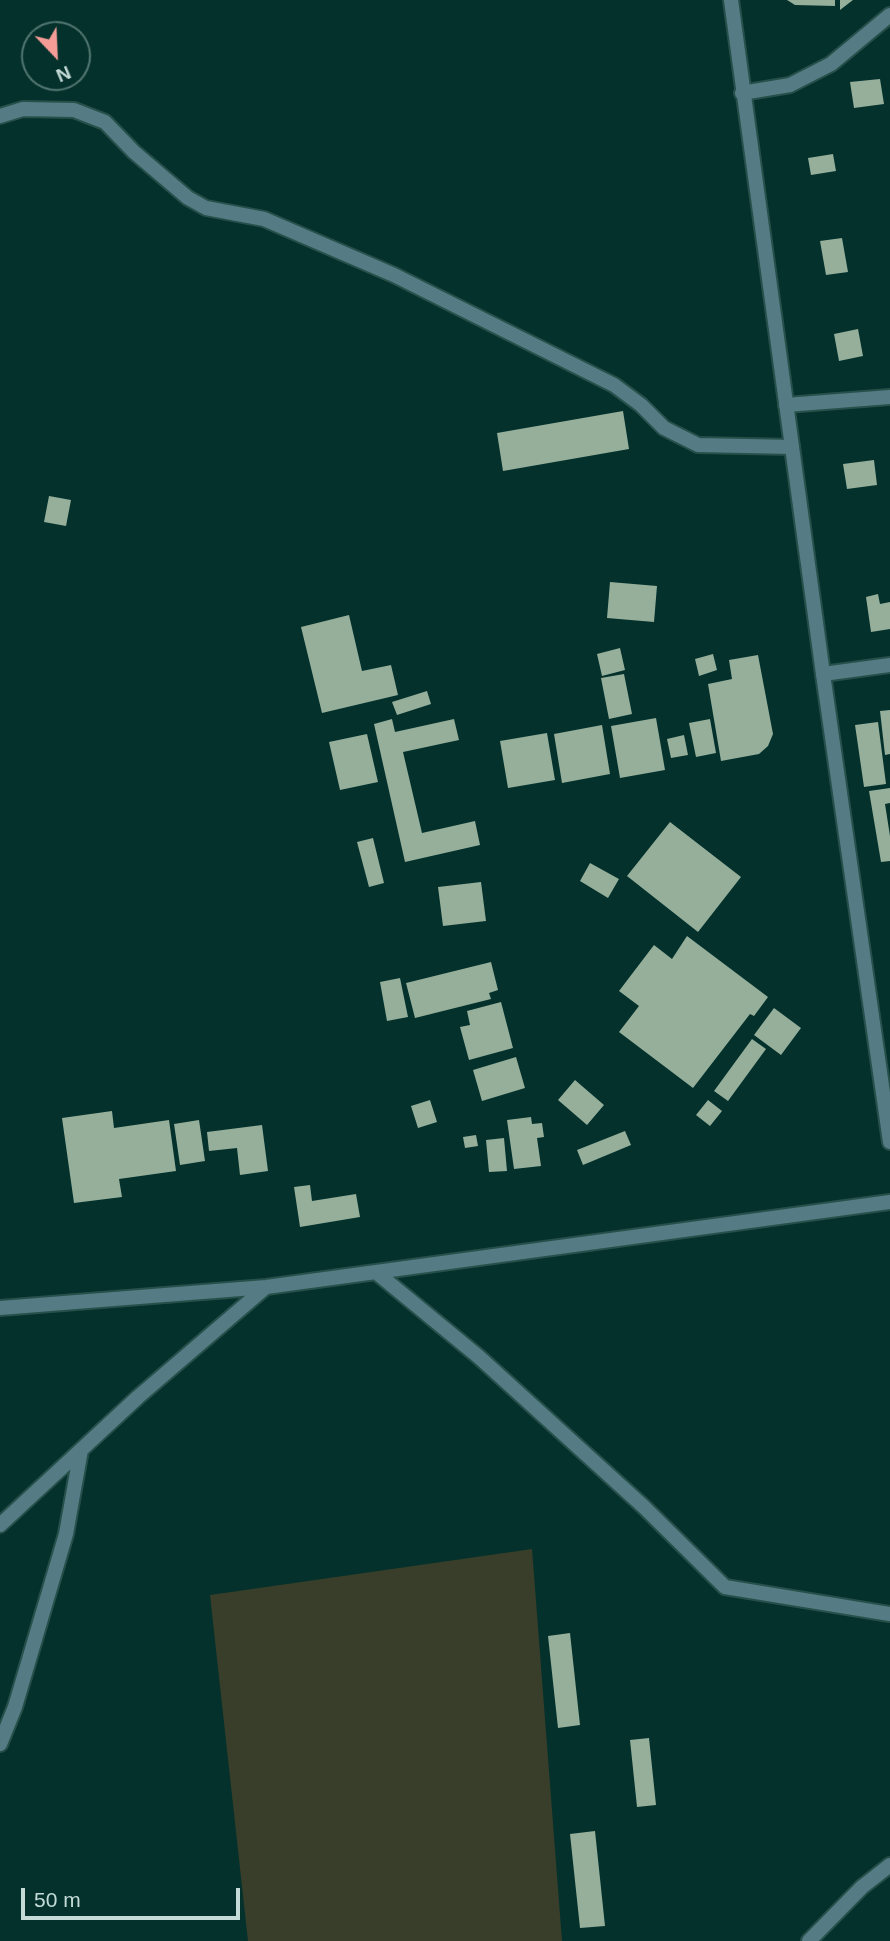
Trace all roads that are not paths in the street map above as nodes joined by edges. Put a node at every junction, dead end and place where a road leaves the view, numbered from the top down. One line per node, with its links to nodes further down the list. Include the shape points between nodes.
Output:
1 (731, 0): 3 (street)
2 (890, 15): 3 (street, via 831,64 790,85)
3 (743, 93): 6 (street)
4 (0, 116): 7 (street, via 23,109 74,110 104,122 188,198 206,208 264,219 394,275 614,385 664,428 698,445)
5 (890, 397): 6 (street)
6 (786, 405): 7 (street)
7 (792, 447): 9 (street)
8 (890, 665): 9 (street)
9 (823, 674): 10 (street)
10 (890, 1142)
11 (890, 1202): 12 (street)
12 (377, 1273): 13 (street); 17 (street, via 479,1357 645,1507 725,1587)
13 (266, 1287): 14 (street); 15 (street)
14 (0, 1308)
15 (81, 1450): 16 (street); 18 (street, via 66,1534)
16 (0, 1525)
17 (890, 1614)
18 (0, 1744)
19 (890, 1865): 20 (street)
20 (809, 1941)

